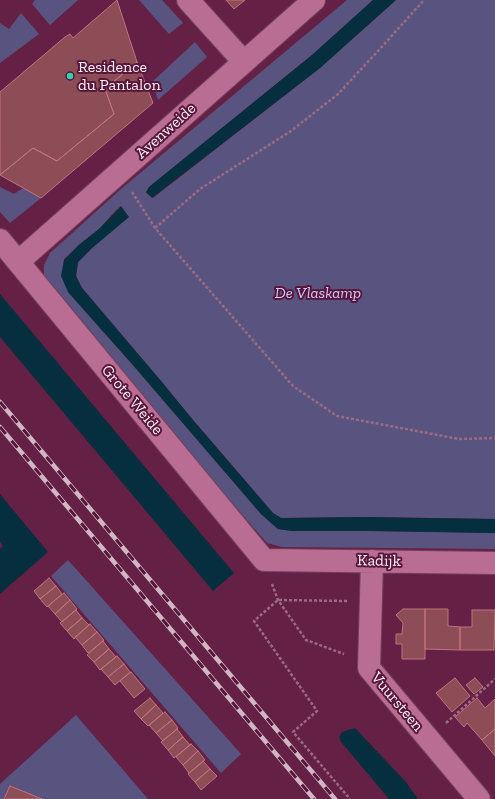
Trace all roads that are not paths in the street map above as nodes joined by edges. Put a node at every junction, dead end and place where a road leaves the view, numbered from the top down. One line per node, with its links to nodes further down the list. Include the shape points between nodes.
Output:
1 (188, 0): 3 (street)
2 (314, 0): 3 (street, Avenweide)
3 (244, 62): 5 (street, Avenweide)
4 (0, 240): 5 (street, Grote Weide)
5 (18, 262): 6 (street, Grote Weide)
6 (264, 560): 7 (street, Kadijk)
7 (372, 561): 8 (street, Kadijk); 9 (street, Vuursteen, via 369,668)
8 (495, 563)
9 (479, 799)

